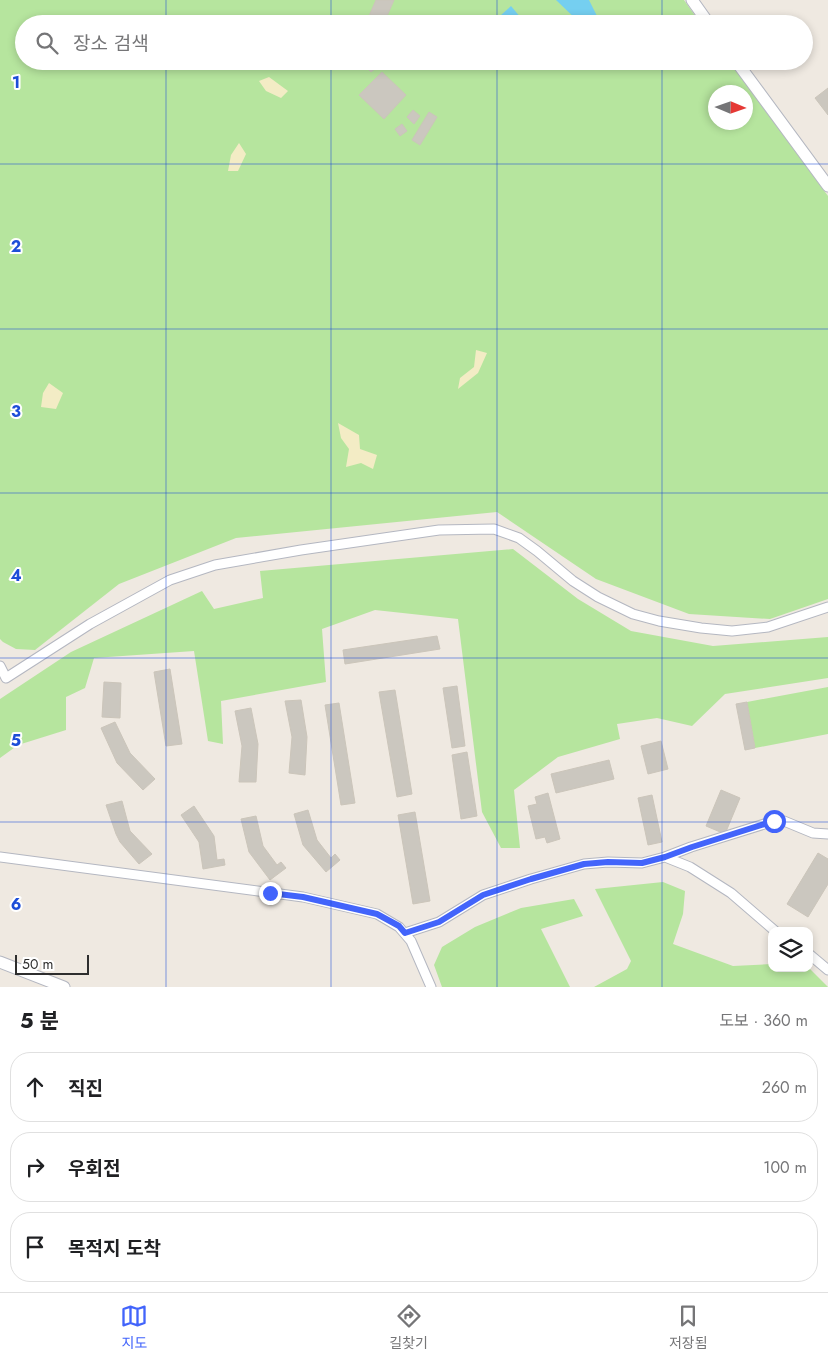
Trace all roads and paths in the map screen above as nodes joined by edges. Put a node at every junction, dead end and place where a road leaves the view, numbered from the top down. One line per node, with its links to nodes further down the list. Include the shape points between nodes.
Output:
1 (692, 0): 2 (street)
2 (703, 15)
3 (743, 70): 4 (street)
4 (828, 186)
5 (828, 607): 7 (street, via 768,626 732,631 659,621 634,614 598,597 519,538 494,529 439,530 215,565 170,580 90,624)
6 (0, 666): 7 (street)
7 (3, 679)
8 (828, 834): 10 (street, via 813,833 784,821 774,821)
9 (0, 857): 12 (street, via 303,897 377,914)
10 (665, 857): 11 (street, via 690,867 731,893); 12 (street, via 642,863 584,864 531,879 483,895 439,922)
11 (770, 927)
12 (405, 933): 17 (street)
13 (813, 957): 15 (street)
14 (0, 962): 16 (street)
15 (828, 970)
16 (64, 987)
17 (431, 987)

